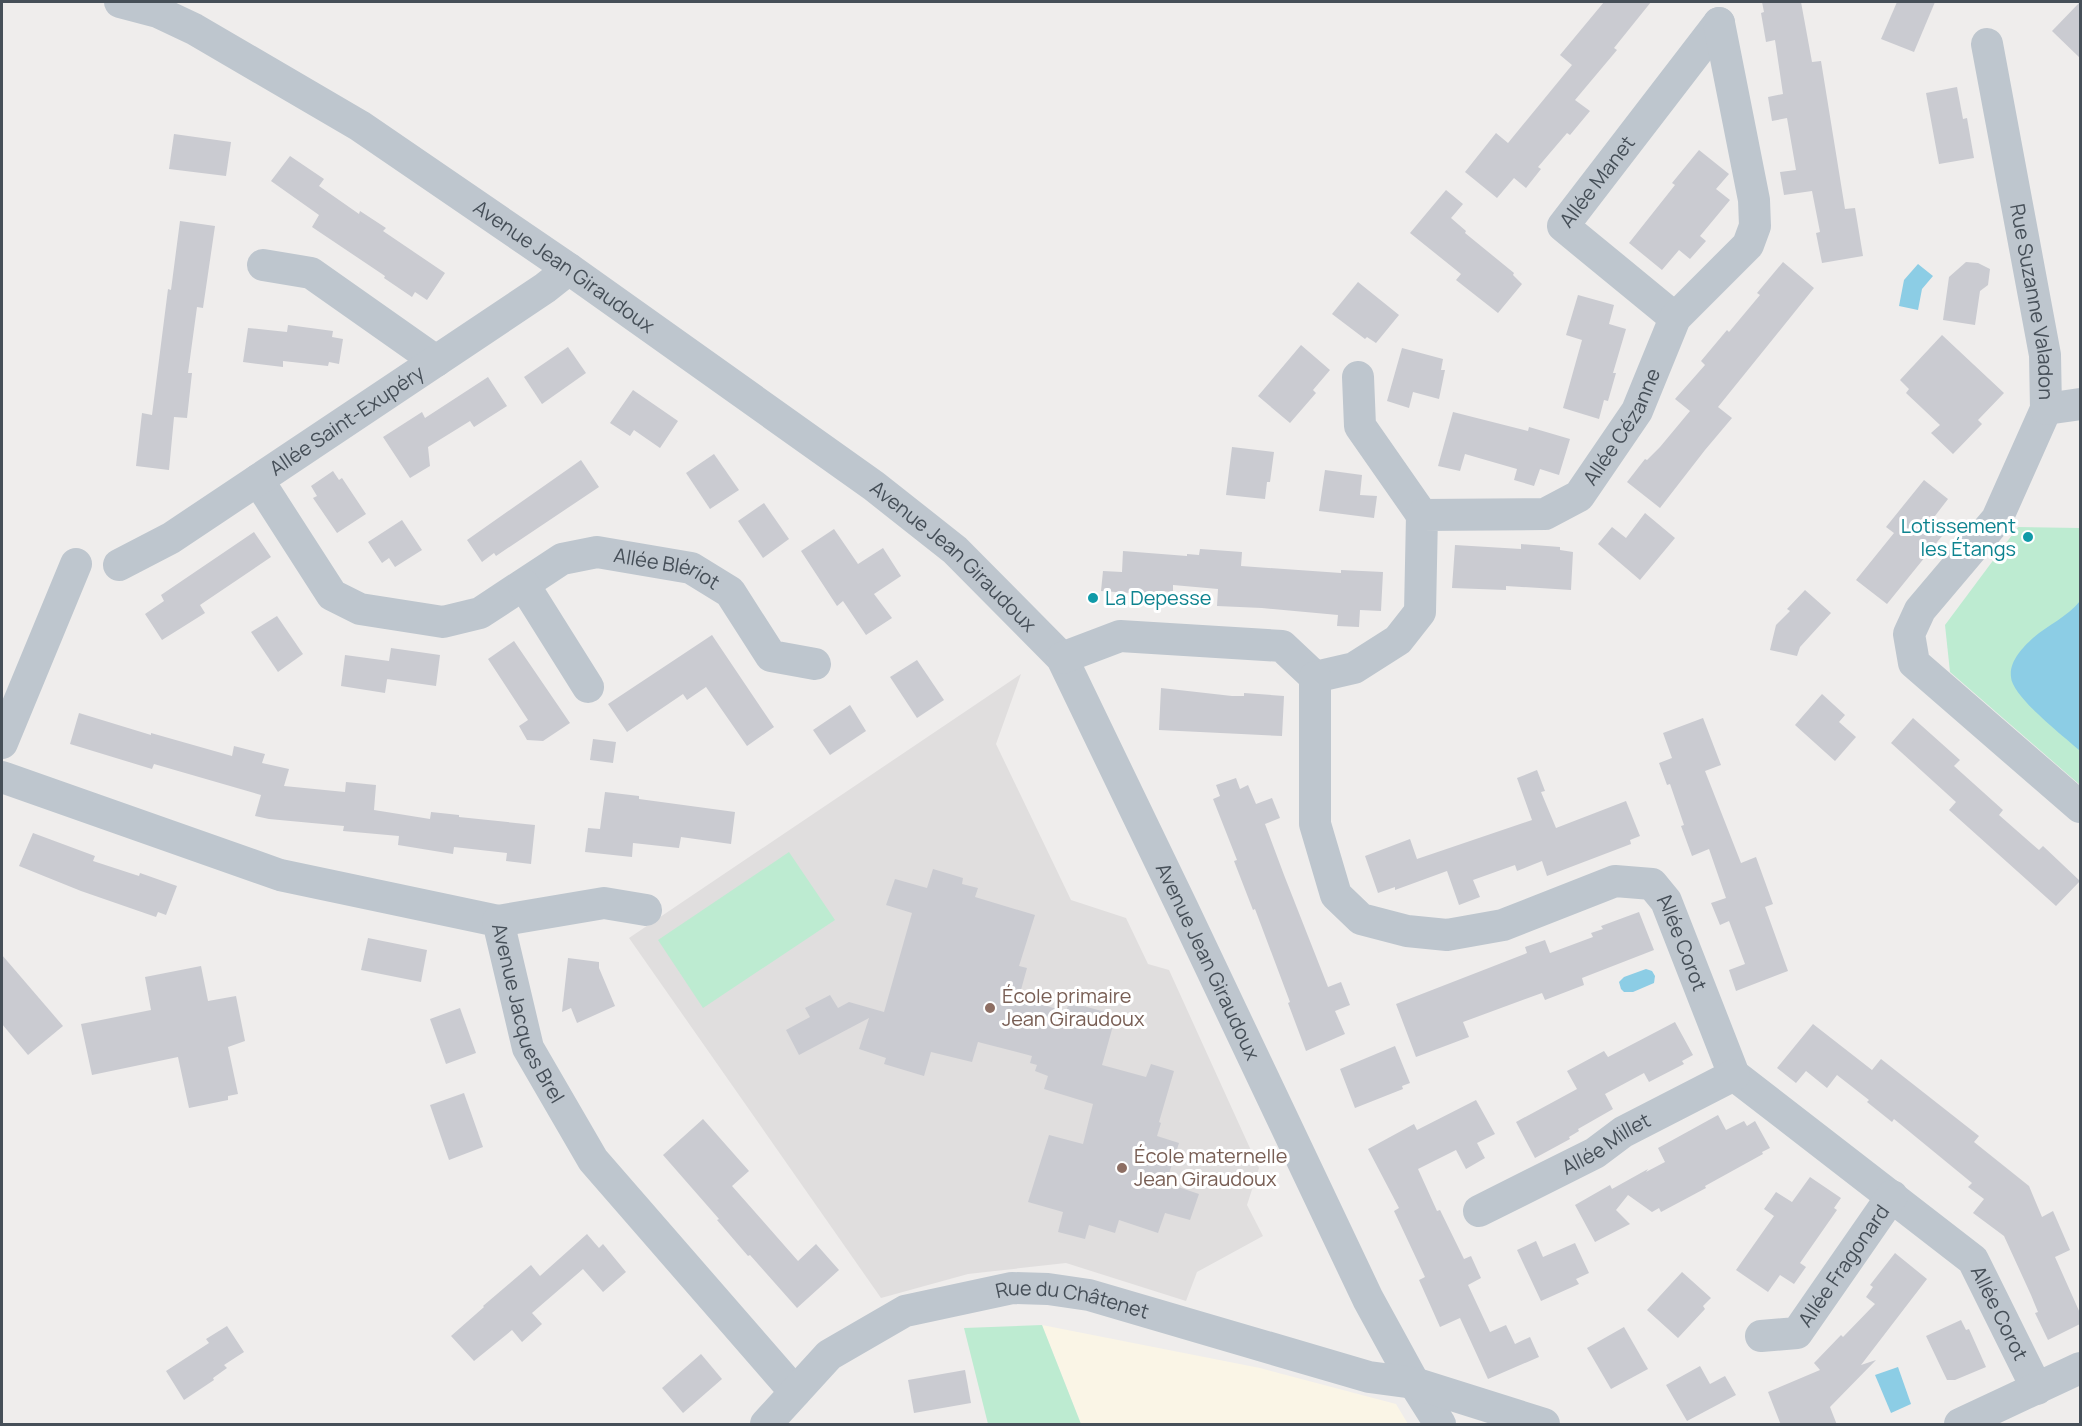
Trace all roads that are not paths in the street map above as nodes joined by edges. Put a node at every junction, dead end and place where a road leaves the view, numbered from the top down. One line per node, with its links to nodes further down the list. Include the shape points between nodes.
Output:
1 (120, 2): 5 (street, Avenue Jean Giraudoux, via 158,12 194,29 360,126)
2 (1719, 23): 6 (street, Allée Cézanne, via 1755,200 1755,226 1748,245); 6 (street, Allée Manet, via 1563,226)
3 (1987, 44): 10 (street, Rue Suzanne Valadon, via 2045,355)
4 (263, 265): 7 (street, via 311,273)
5 (569, 269): 7 (street, Allée Saint-Exupéry); 16 (street, Avenue Jean Giraudoux, via 874,486 955,550)
6 (1675, 318): 12 (street, Allée Cézanne, via 1637,411 1579,496 1545,514)
7 (436, 361): 11 (street, Allée Saint-Exupéry)
8 (1358, 377): 12 (street, via 1360,426)
9 (2080, 404): 10 (street)
10 (2046, 409): 22 (street, Rue Suzanne Valadon, via 1997,519 1920,610 1909,634 1914,663)
11 (258, 480): 14 (street, Allée Saint-Exupéry, via 171,538); 15 (street, Allée Blériot, via 332,595 360,609 443,622 480,613)
12 (1422, 515): 18 (street, via 1420,612 1398,640 1354,668)
13 (76, 564): 20 (street)
14 (119, 566)
15 (524, 585): 17 (street, Allée Blériot, via 562,560 597,552 691,568 730,592 771,656); 19 (street)
16 (1062, 658): 18 (street, via 1120,636 1282,646); 30 (street, Avenue Jean Giraudoux, via 1368,1299)
17 (815, 664)
18 (1315, 676): 25 (street, Allée Corot, via 1315,824 1336,895 1361,919 1407,931 1447,934 1503,925 1615,881 1652,884 1666,901)
19 (588, 687)
20 (2, 742)
21 (2, 777): 24 (street, Avenue Jacques Brel, via 280,875)
22 (2080, 807)
23 (646, 910): 24 (street, via 604,903)
24 (498, 921): 32 (street, Avenue Jacques Brel, via 528,1048 593,1160)
25 (1734, 1075): 26 (street, Allée Corot); 27 (street, Allée Millet, via 1623,1132 1596,1153)
26 (1892, 1196): 28 (street, Allée Fragonard, via 1797,1333); 31 (street, Allée Corot, via 1973,1260)
27 (1479, 1211)
28 (1761, 1336)
29 (2080, 1368): 31 (street)
30 (1414, 1383): 32 (street, Rue du Châtenet, via 1369,1377 1089,1295 1012,1288 905,1311 829,1355); 35 (street, Avenue Jean Giraudoux); 36 (street, Rue du Châtenet)
31 (2037, 1389): 33 (street)
32 (795, 1392): 34 (street, Rue du Châtenet)
33 (1972, 1422)
34 (766, 1425)
35 (1440, 1425)
36 (1544, 1425)

